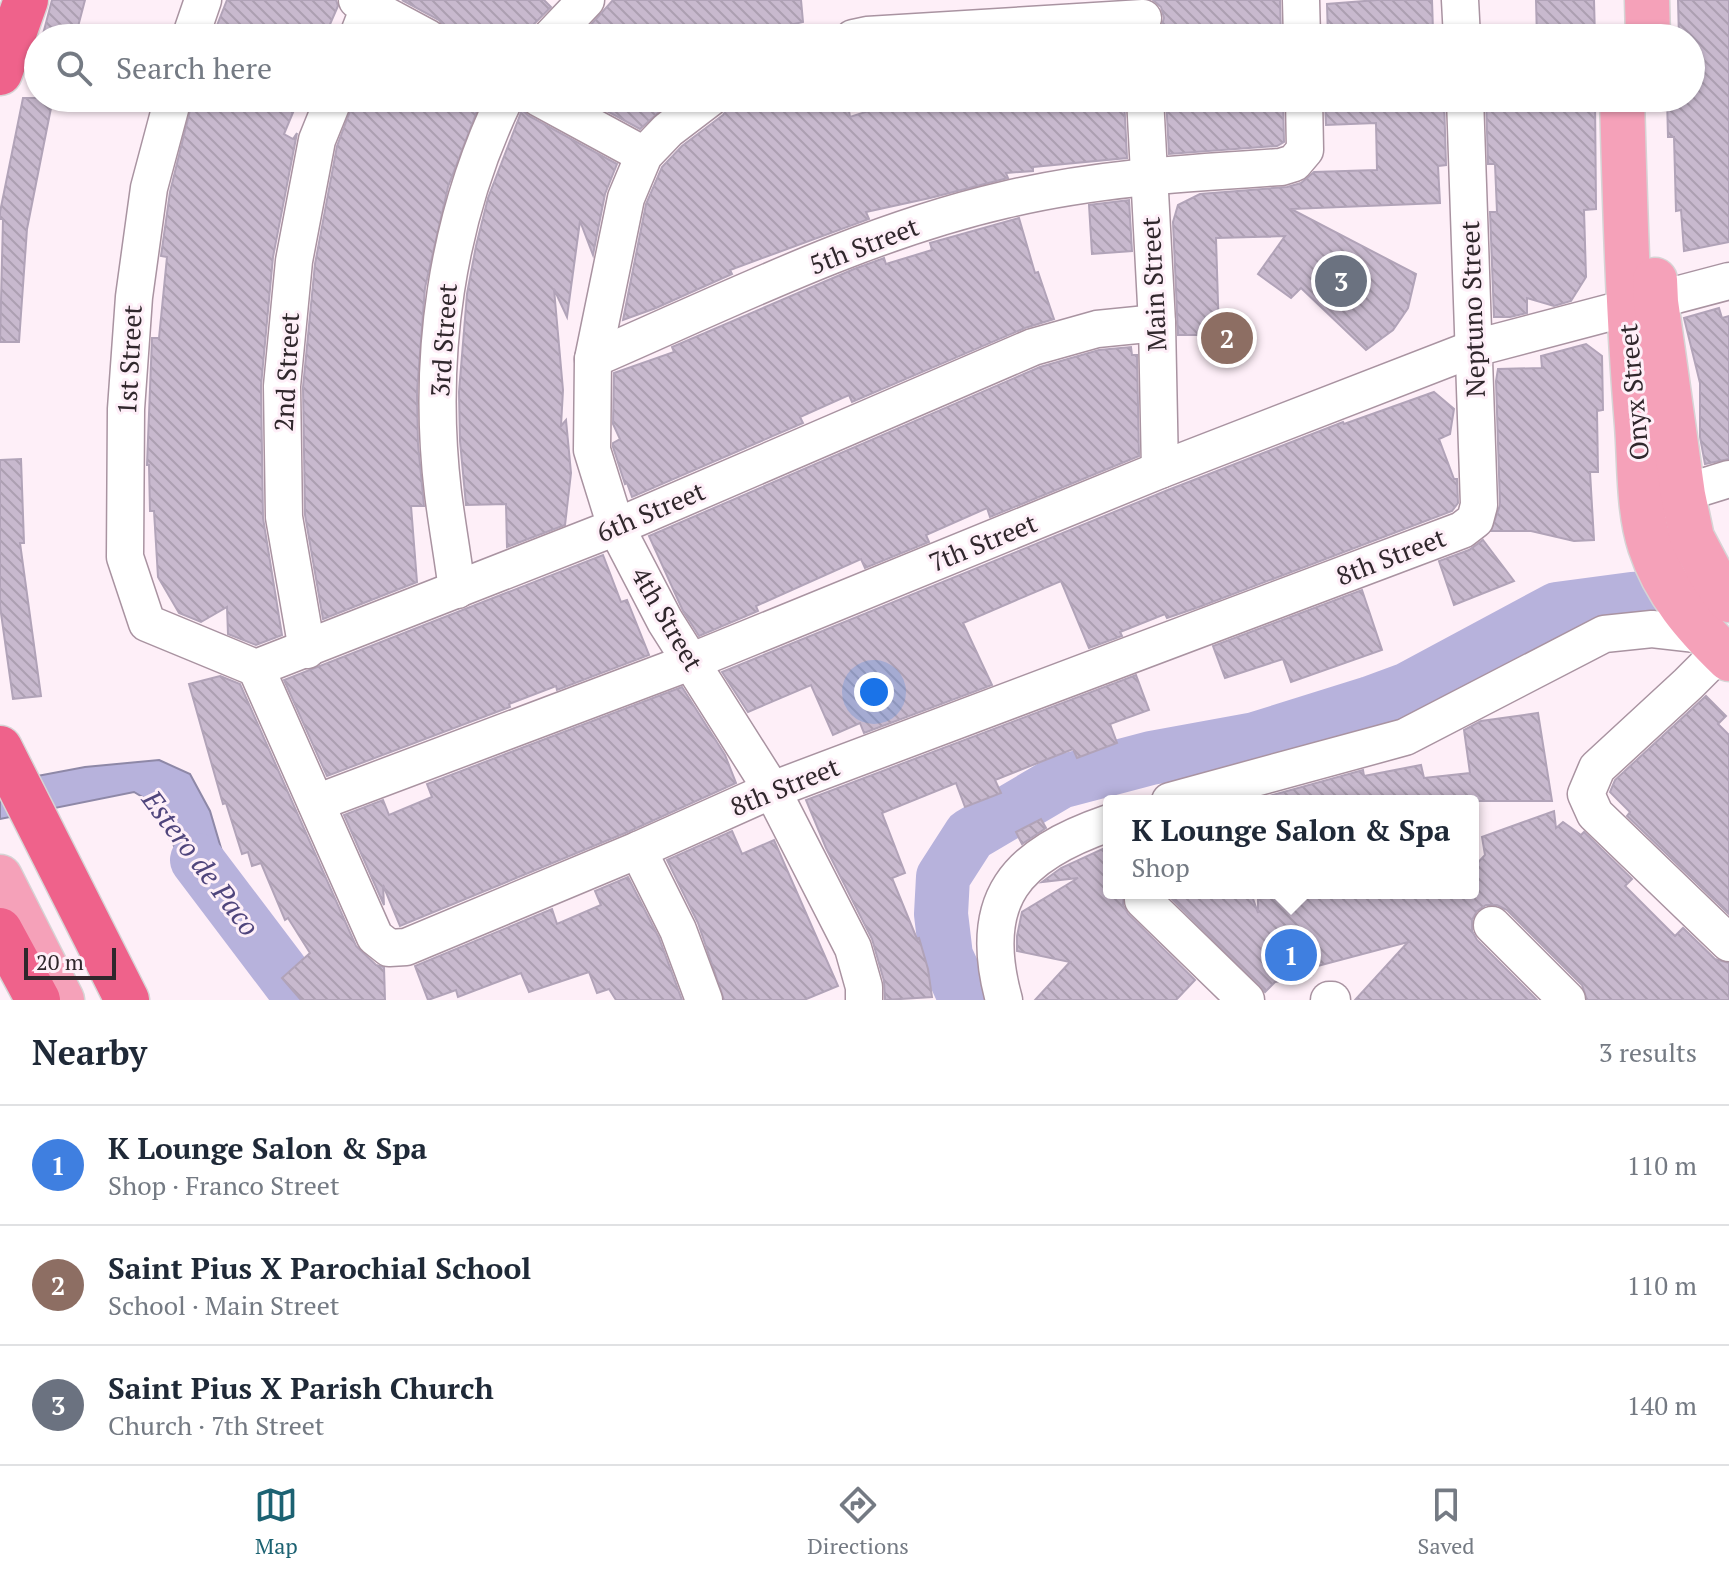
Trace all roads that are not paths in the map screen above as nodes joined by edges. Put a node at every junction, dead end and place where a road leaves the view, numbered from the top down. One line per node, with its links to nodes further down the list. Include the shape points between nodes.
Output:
1 (26, 0): 18 (highway)
2 (203, 0): 10 (street)
3 (586, 0): 12 (street)
4 (1301, 0): 14 (street)
5 (1460, 0): 15 (street)
6 (1620, 0): 16 (main road)
7 (1647, 0): 17 (main road)
8 (365, 11): 11 (street)
9 (1143, 19): 13 (street)
10 (195, 24)
11 (395, 24)
12 (563, 24)
13 (1057, 24)
14 (1302, 24)
15 (1461, 24)
16 (1621, 24)
17 (1648, 24)
18 (0, 73)
19 (169, 112): 45 (street, 1st Street, via 149,188 134,297 126,409 125,557 147,623)
20 (328, 112): 43 (street, 2nd Street, via 317,140 294,261 282,386 284,517)
21 (498, 112): 41 (street, 3rd Street, via 461,211 444,297 438,395 443,491)
22 (565, 112): 29 (street)
23 (692, 112): 29 (street, 4th Street)
24 (1146, 112): 30 (street, Main Street)
25 (1304, 112): 30 (street, 5th Street, via 1305,150 1294,163)
26 (1466, 112): 34 (street, Neptuno Street)
27 (1623, 112): 32 (main road, Onyx Street)
28 (1649, 112): 32 (main road, Onyx Street)
29 (644, 155): 35 (street, 4th Street, via 626,198)
30 (1148, 176): 33 (street, Main Street); 35 (street, 5th Street, via 1002,200 877,238)
31 (1729, 281): 32 (street, 7th Street)
32 (1642, 305): 34 (street, 7th Street); 38 (main road, Onyx Street)
33 (1157, 323): 36 (street, Main Street); 40 (street, 6th Street, via 1097,329 1033,347)
34 (1475, 348): 36 (street, 7th Street); 39 (street, Neptuno Street)
35 (593, 359): 40 (street, 4th Street, via 592,450)
36 (1160, 470): 44 (street, 7th Street)
37 (1729, 479): 38 (street)
38 (1663, 499): 42 (main road, Onyx Street, via 1692,538); 42 (main road, Onyx Street, via 1649,544 1668,587)
39 (1475, 520): 48 (street, 8th Street, via 1448,536)
40 (616, 527): 41 (street, 6th Street); 44 (street, 4th Street)
41 (457, 590): 43 (street, 6th Street)
42 (1717, 613): 49 (street, via 1604,634 1405,737); 57 (street, via 1688,684 1597,768 1586,794 1595,814)
43 (307, 650): 45 (street, 6th Street)
44 (690, 662): 48 (street, 4th Street); 50 (street, 7th Street)
45 (256, 668): 50 (street, 8th Street)
46 (0, 748): 61 (highway)
47 (0, 789): 60 (highway)
48 (772, 790): 52 (street, 8th Street); 63 (street, 4th Street, via 853,948)
49 (1192, 795)
50 (316, 803): 52 (street, 8th Street, via 375,937 389,948 406,947)
51 (1103, 825): 64 (street, via 1043,852 1005,894 994,927)
52 (638, 850): 62 (street, via 678,930)
53 (0, 877): 59 (main road)
54 (1143, 900): 65 (street)
55 (1492, 925): 66 (street)
56 (0, 930): 58 (highway)
57 (1729, 943)
58 (38, 1000)
59 (62, 1000)
60 (97, 1000)
61 (127, 1000)
62 (704, 1000)
63 (864, 1000)
64 (1004, 1000)
65 (1246, 1000)
66 (1567, 1000)

